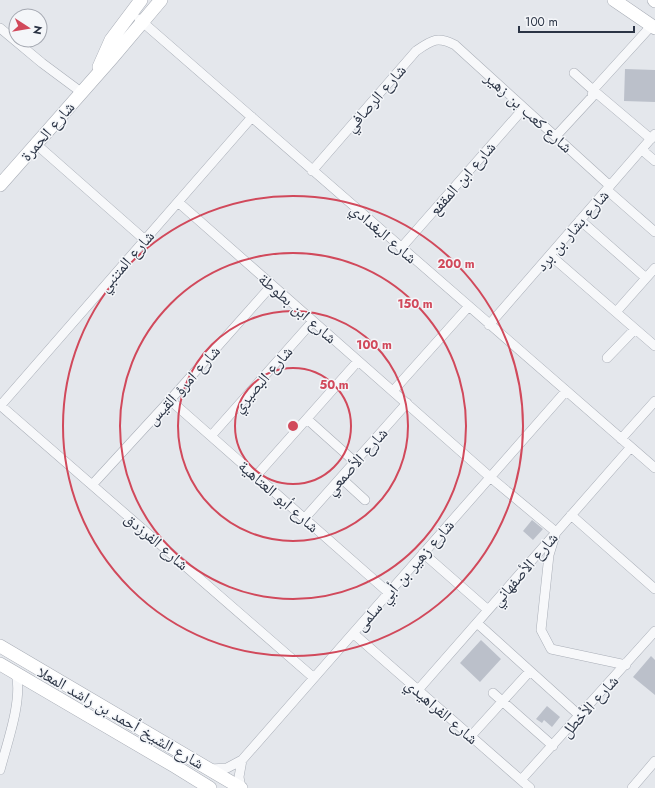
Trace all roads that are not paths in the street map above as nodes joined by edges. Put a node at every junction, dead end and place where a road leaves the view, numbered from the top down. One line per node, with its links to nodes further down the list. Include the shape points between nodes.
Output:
1 (141, 0): 4 (main road, شارع الحمرة)
2 (160, 0): 5 (main road, شارع الحمرة)
3 (614, 0): 6 (main road)
4 (131, 13): 5 (street, شارع البغدادي); 10 (main road, شارع الحمرة, via 111,40)
5 (142, 22): 10 (main road, شارع الحمرة); 14 (street, شارع البغدادي)
6 (653, 26): 11 (street)
7 (0, 28): 12 (street)
8 (445, 40): 13 (street, شارع كعب بن زهير, via 455,45); 20 (street, شارع الرصافي, via 429,42 416,51)
9 (574, 73): 11 (street)
10 (94, 78): 12 (main road, شارع الحمرة)
11 (594, 90): 15 (street, via 592,97); 16 (street)
12 (81, 92): 17 (main road, شارع الحمرة)
13 (524, 108): 15 (street, شارع كعب بن زهير); 27 (street, شارع ابن المقفع)
14 (252, 117): 20 (street, شارع البغدادي); 23 (street, شارع المتنبي)
15 (556, 136): 22 (street, شارع كعب بن زهير)
16 (653, 137): 18 (street, شارع بشار بن برد)
17 (36, 144): 21 (main road, شارع الحمرة); 26 (street)
18 (642, 150): 19 (street); 22 (street, شارع بشار بن برد)
19 (655, 161)
20 (312, 170): 27 (street, شارع البغدادي)
21 (0, 185)
22 (608, 188): 24 (street, شارع بشار بن برد); 25 (street, شارع كعب بن زهير)
23 (178, 202): 26 (street, شارع المتنبي); 31 (street, شارع ابن بطوطة)
24 (580, 220): 28 (street, شارع بشار بن برد); 30 (street)
25 (655, 232)
26 (145, 240): 45 (street, شارع المتنبي)
27 (401, 248): 32 (street, شارع البغدادي)
28 (550, 255): 33 (street); 35 (street, شارع بشار بن برد)
29 (655, 268): 30 (street)
30 (646, 278): 33 (street)
31 (272, 285): 34 (street, شارع ابن بطوطة); 42 (street, شارع امرؤ القيس)
32 (469, 306): 35 (street, شارع البغدادي); 40 (street)
33 (616, 312): 36 (street)
34 (313, 321): 39 (street, شارع ابن بطوطة); 47 (street, شارع البصيري)
35 (489, 325): 41 (street, شارع البغدادي)
36 (635, 329): 37 (street); 38 (street)
37 (655, 346)
38 (607, 358)
39 (358, 361): 40 (street, شارع ابن بطوطة); 46 (street)
40 (393, 391): 44 (street, شارع ابن بطوطة)
41 (566, 391): 48 (street, شارع البغدادي); 53 (street, شارع زهير بن أبي سلمى)
42 (170, 400): 47 (street, شارع أبو العتاهية); 55 (street, شارع امرؤ القيس)
43 (655, 401): 48 (street)
44 (407, 404): 50 (street, شارع الأصمعي); 53 (street, شارع ابن بطوطة)
45 (0, 405): 55 (street, شارع الفرزدق)
46 (307, 419): 50 (street); 52 (street)
47 (211, 436): 52 (street, شارع أبو العتاهية)
48 (621, 439): 49 (street, شارع البغدادي)
49 (631, 447): 51 (street, شارع البغدادي); 57 (street, شارع الأصفهاني)
50 (356, 462): 54 (street, شارع الأصمعي)
51 (655, 468)
52 (256, 476): 58 (street, شارع أبو العتاهية)
53 (490, 477): 59 (street, شارع ابن بطوطة); 60 (street, شارع زهير بن أبي سلمى)
54 (341, 478): 56 (street); 58 (street, شارع الأصمعي)
55 (92, 485): 72 (street, شارع الفرزدق)
56 (365, 500)
57 (571, 516): 59 (street, شارع الأصفهاني); 61 (street)
58 (304, 518): 62 (street, شارع أبو العتاهية)
59 (556, 532): 63 (street, شارع الأصفهاني); 69 (street, via 549,555 541,630 545,639 551,649)
60 (423, 553): 62 (street, شارع زهير بن أبي سلمى); 63 (street)
61 (655, 589)
62 (389, 593): 66 (street, شارع زهير بن أبي سلمى)
63 (488, 610): 64 (street, شارع الأصفهاني)
64 (477, 623): 70 (street); 74 (street, شارع الأصفهاني)
65 (655, 631): 69 (street, شارع الأخطل)
66 (354, 634): 72 (street, شارع زهير بن أبي سلمى); 74 (street, شارع الفراهيدي)
67 (0, 646): 83 (main road, شارع الشيخ أحمد بن راشد المعلا)
68 (0, 664): 71 (main road, شارع الشيخ أحمد بن راشد المعلا)
69 (626, 665): 78 (street, شارع الأخطل)
70 (530, 671): 76 (street); 78 (street)
71 (16, 674): 73 (main road, شارع الشيخ أحمد بن راشد المعلا); 77 (street)
72 (314, 678): 81 (street, شارع زهير بن أبي سلمى)
73 (34, 684): 77 (street, via 26,689); 88 (main road, شارع الشيخ أحمد بن راشد المعلا)
74 (418, 690): 79 (street, شارع الفراهيدي)
75 (493, 693): 76 (street)
76 (503, 701): 79 (street); 80 (street)
77 (18, 702): 84 (street)
78 (580, 716): 80 (street, شارع الأخطل)
79 (471, 736): 87 (street, شارع الفراهيدي)
80 (553, 746): 87 (street, شارع الأخطل)
81 (242, 760): 83 (street, شارع زهير بن أبي سلمى, via 227,768); 89 (street, via 238,776)
82 (655, 761): 85 (street)
83 (210, 769): 89 (main road, شارع الشيخ أحمد بن راشد المعلا)
84 (0, 770)
85 (647, 770): 86 (street); 91 (street)
86 (655, 776)
87 (521, 780): 90 (street, شارع الفراهيدي)
88 (210, 788)
89 (241, 788)
90 (530, 788)
91 (632, 788)

